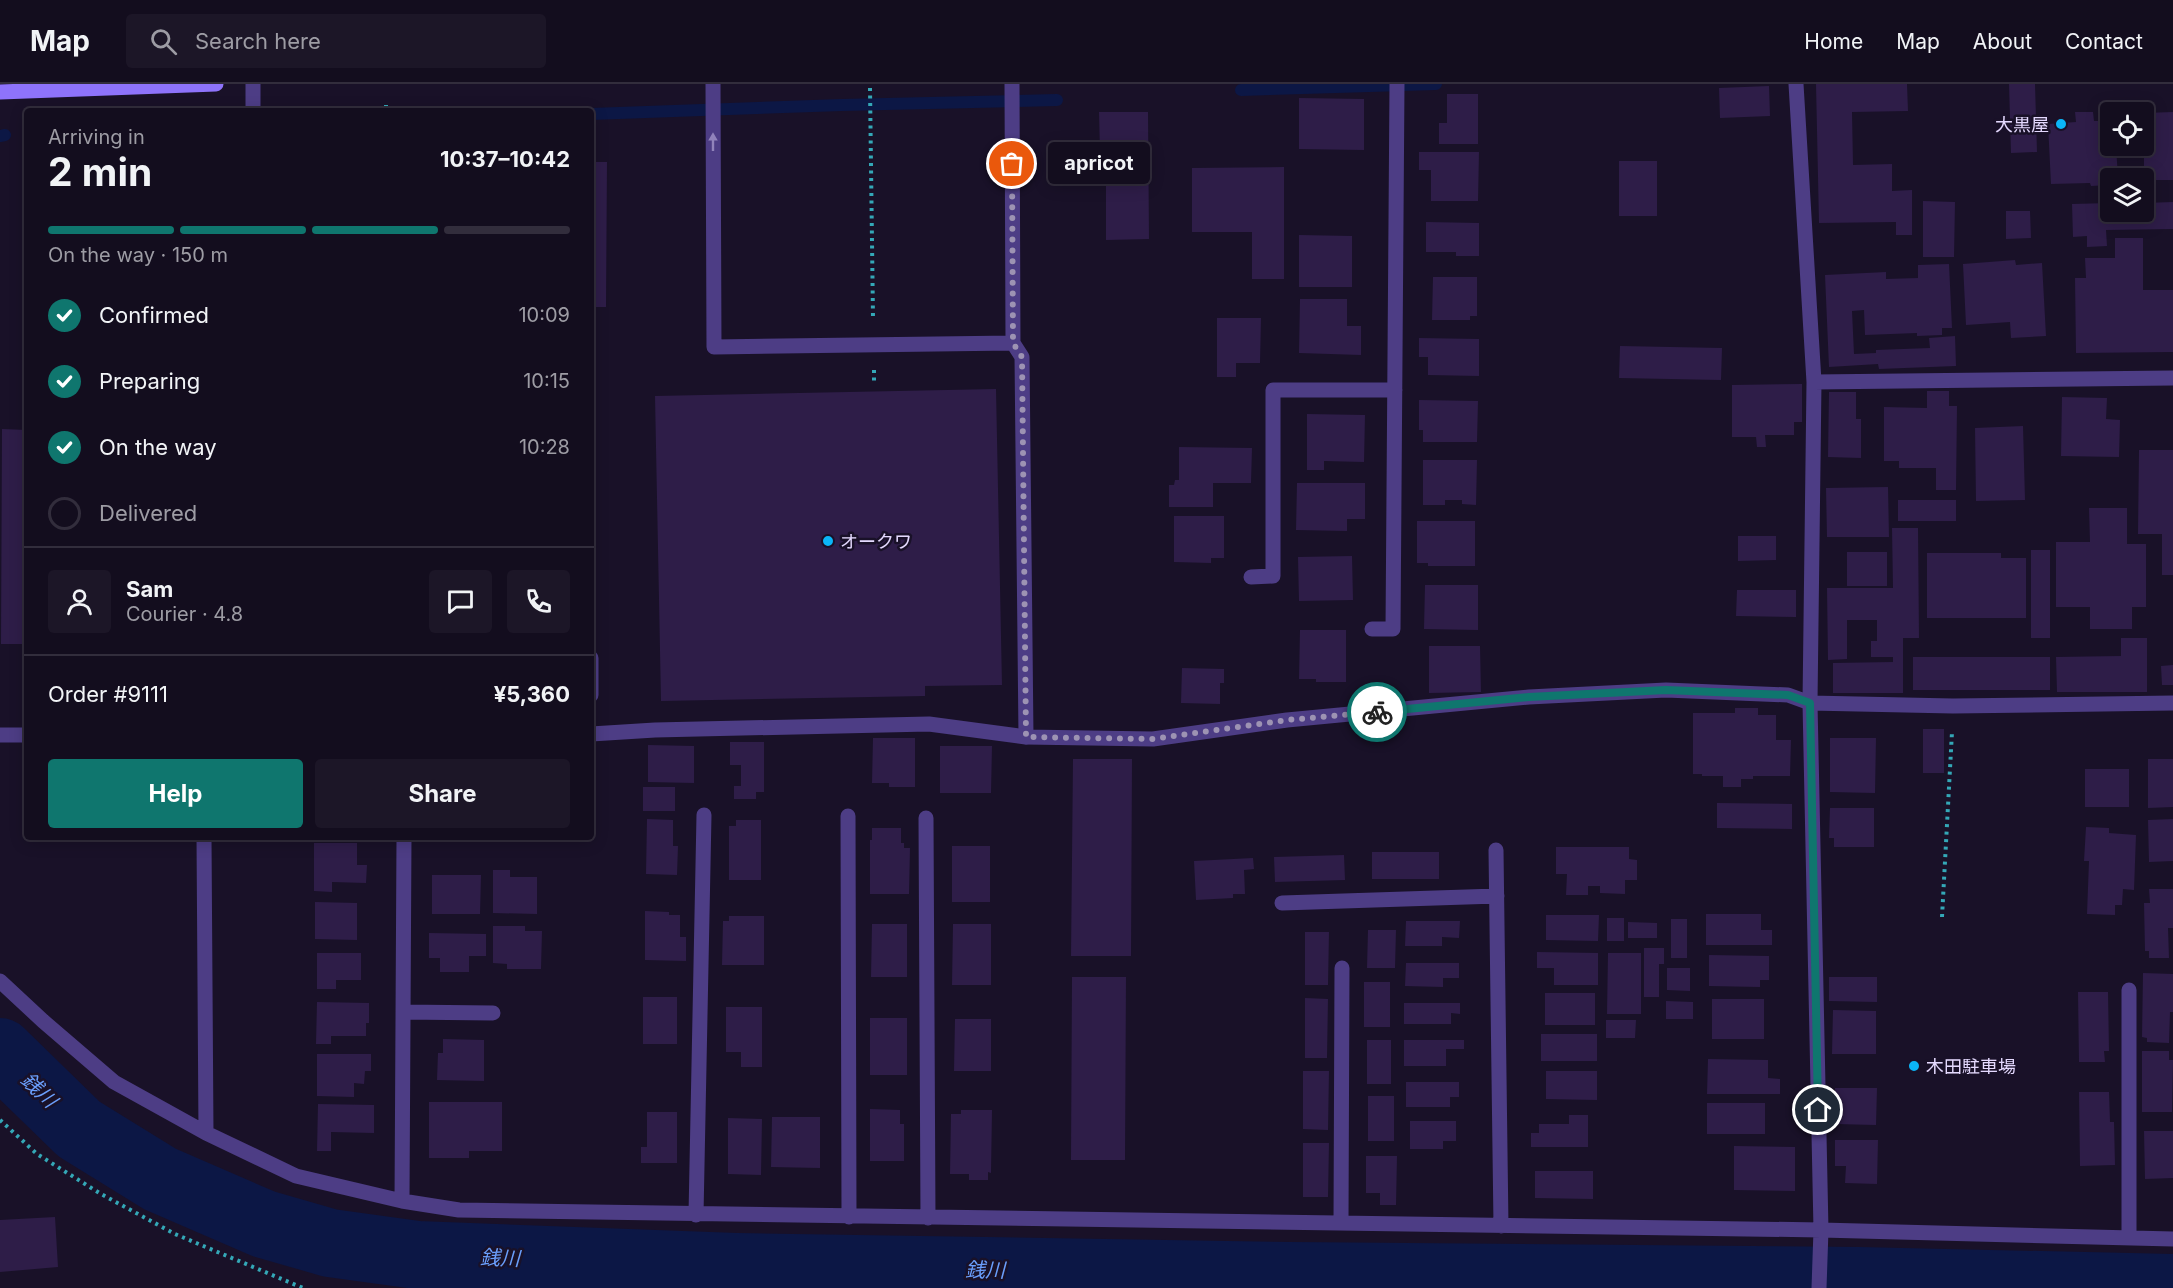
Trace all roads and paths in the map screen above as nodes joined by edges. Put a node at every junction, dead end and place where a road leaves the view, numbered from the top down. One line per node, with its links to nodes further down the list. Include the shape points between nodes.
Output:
1 (216, 84): 7 (main road)
2 (254, 84): 9 (street)
3 (713, 84): 11 (street, one-way to 3, via 714,347)
4 (1796, 84): 13 (street)
5 (870, 88): 11 (path)
6 (1397, 89): 15 (street)
7 (0, 92)
8 (1012, 95): 10 (street)
9 (254, 108)
10 (1013, 343): 11 (street); 24 (street, via 1022,357)
11 (874, 345): 14 (path)
12 (2173, 378): 13 (street)
13 (1814, 382): 18 (street)
14 (874, 385)
15 (1395, 390): 16 (street, via 1273,390 1273,576); 17 (street, via 1393,629)
16 (1251, 577)
17 (1372, 629)
18 (1810, 703): 20 (street); 24 (street, via 1788,695 1666,690 1529,697 1287,720 1153,739); 47 (street)
19 (2173, 703): 20 (street)
20 (1953, 706): 33 (path)
21 (594, 734): 24 (street, via 929,724)
22 (0, 735): 23 (street)
23 (24, 735)
24 (1026, 737)
25 (704, 814): 42 (street)
26 (848, 816): 43 (street)
27 (926, 818): 44 (street)
28 (204, 840): 40 (street)
29 (404, 840): 37 (street)
30 (1496, 850): 31 (street)
31 (1497, 896): 32 (street); 46 (street)
32 (1282, 903)
33 (1942, 917)
34 (1342, 968): 45 (street)
35 (0, 981): 40 (street, via 114,1082)
36 (2129, 990): 48 (street)
37 (403, 1012): 38 (street); 41 (street)
38 (493, 1013)
39 (0, 1120): 50 (path, via 37,1154 101,1194 176,1234)
40 (206, 1133): 41 (street, via 296,1176)
41 (402, 1201): 42 (street, via 459,1210)
42 (696, 1215): 43 (street)
43 (849, 1217): 44 (street)
44 (928, 1218): 45 (street)
45 (1341, 1224): 46 (street)
46 (1501, 1226): 47 (street)
47 (1821, 1230): 48 (street); 51 (street)
48 (2129, 1238): 49 (street)
49 (2173, 1239)
50 (303, 1288)
51 (1820, 1288)

